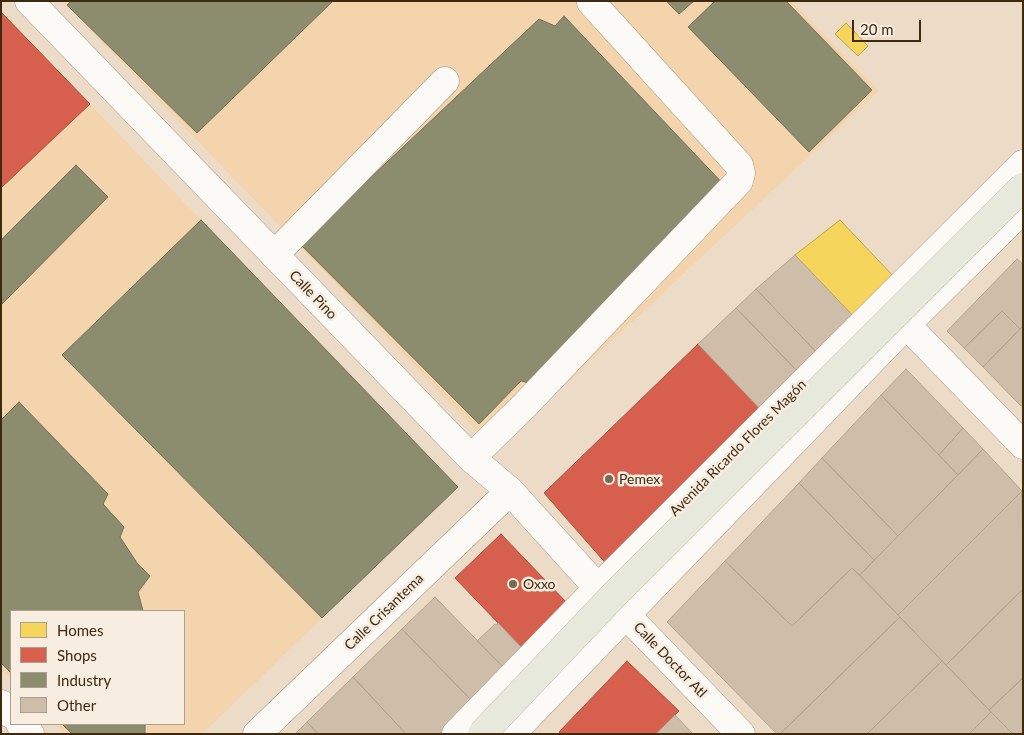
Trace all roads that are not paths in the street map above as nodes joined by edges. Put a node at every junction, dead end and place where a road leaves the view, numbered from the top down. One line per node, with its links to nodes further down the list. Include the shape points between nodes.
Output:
1 (591, 2): 11 (street, via 740,165 741,174 739,181)
2 (36, 4): 7 (street, Calle Pino)
3 (445, 81): 7 (street)
4 (1023, 164): 8 (street, Avenida Ricardo Flores Magón)
5 (1023, 186): 21 (main road, Avenida Ricardo Flores Magón, bridge, via 614,594)
6 (1023, 209): 9 (street)
7 (274, 255): 11 (street, Calle Pino)
8 (884, 301): 9 (street); 13 (street, Avenida Ricardo Flores Magón)
9 (906, 325): 10 (street); 14 (street)
10 (1023, 444)
11 (471, 458): 12 (street, Calle Pino)
12 (510, 491): 13 (street, Calle Pino); 19 (street, Calle Crisantema)
13 (598, 588): 14 (street, Calle Doctor Atl); 20 (street, Avenida Ricardo Flores Magón)
14 (626, 615): 22 (street); 23 (street, Calle Doctor Atl)
15 (1, 704): 16 (street)
16 (10, 713)
17 (21, 725): 18 (street)
18 (30, 734)
19 (258, 734)
20 (456, 734)
21 (482, 734)
22 (511, 734)
23 (741, 734)

